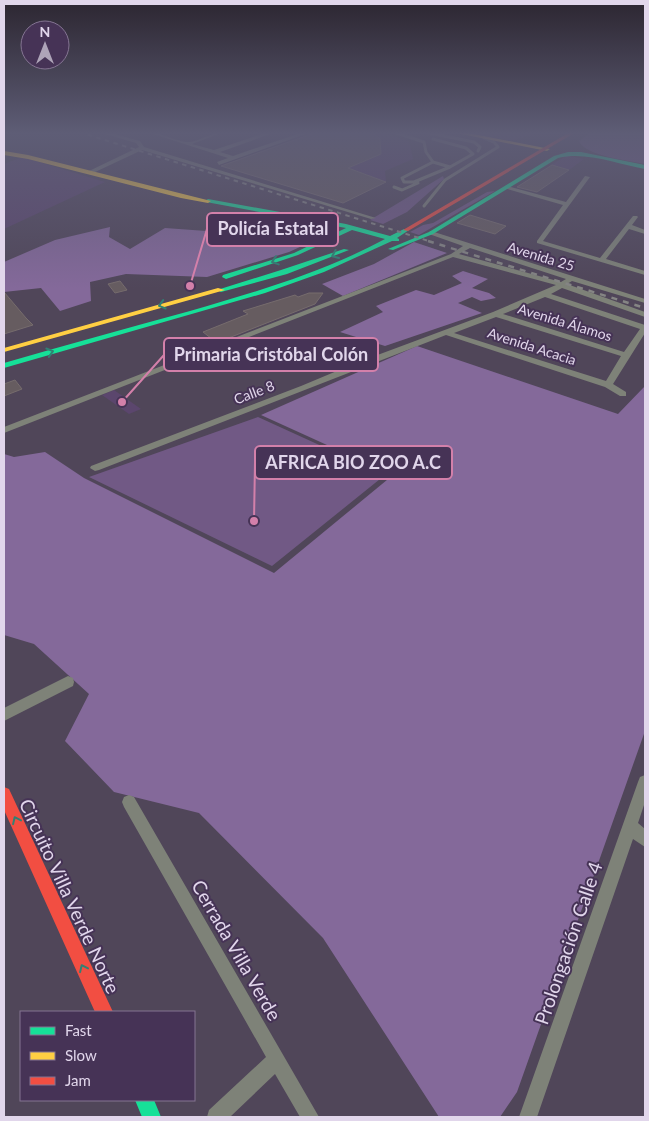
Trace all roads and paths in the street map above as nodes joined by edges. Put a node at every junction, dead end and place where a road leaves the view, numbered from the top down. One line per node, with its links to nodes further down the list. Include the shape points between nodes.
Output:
1 (137, 184): 19 (street, via 181,196)
2 (262, 184): 16 (street)
3 (415, 184): 10 (lane, via 402,190)
4 (441, 184): 14 (lane)
5 (462, 184): 14 (street)
6 (476, 184): 17 (street)
7 (497, 184): 12 (street)
8 (509, 184): 11 (street)
9 (582, 184): 13 (street)
10 (394, 188)
11 (506, 188): 12 (street); 13 (street); 21 (street)
12 (485, 189): 17 (street, via 441,214)
13 (567, 204): 25 (street, via 538,242)
14 (424, 206): 17 (street)
15 (635, 217): 18 (street)
16 (373, 218)
17 (414, 220): 30 (street, one-way to 30, via 333,256); 32 (street, via 372,250 341,265)
18 (628, 226): 20 (street); 25 (street)
19 (351, 228): 22 (street); 30 (street, one-way to 30, via 296,254 223,278)
20 (645, 232)
21 (431, 233): 22 (street); 23 (street, Avenida 25)
22 (401, 241): 32 (street, via 369,262 320,282)
23 (468, 246): 24 (street); 27 (street, Avenida 25)
24 (453, 255): 28 (street); 42 (street)
25 (601, 260): 26 (street)
26 (645, 273)
27 (571, 278): 28 (street, Calle 8); 31 (street, Avenida 25)
28 (562, 285): 29 (street, Calle 8); 34 (street)
29 (545, 294): 33 (street, Calle 8); 35 (street)
30 (181, 299): 37 (street, one-way to 37)
31 (645, 301)
32 (212, 307): 39 (street, one-way to 32)
33 (496, 314): 36 (street, Calle 8); 38 (street, Avenida Álamos)
34 (645, 315)
35 (645, 328): 38 (street)
36 (447, 332): 40 (street, Avenida Acacia); 43 (street, Calle 8)
37 (4, 350)
38 (626, 355): 40 (street)
39 (4, 366)
40 (608, 385): 41 (street, Avenida Acacia)
41 (623, 394)
42 (4, 430)
43 (95, 468)
44 (68, 682): 45 (street)
45 (4, 715)
46 (645, 782): 49 (street, Prolongación Calle 4)
47 (4, 794): 51 (street, Circuito Villa Verde Norte, one-way to 47)
48 (129, 802): 52 (street, Cerrada Villa Verde)
49 (631, 827): 50 (street); 57 (street, Prolongación Calle 4)
50 (645, 839)
51 (104, 1011)
52 (276, 1061): 55 (street); 56 (street, Cerrada Villa Verde)
53 (144, 1101): 54 (street)
54 (152, 1117)
55 (216, 1117)
56 (310, 1117)
57 (528, 1117)

